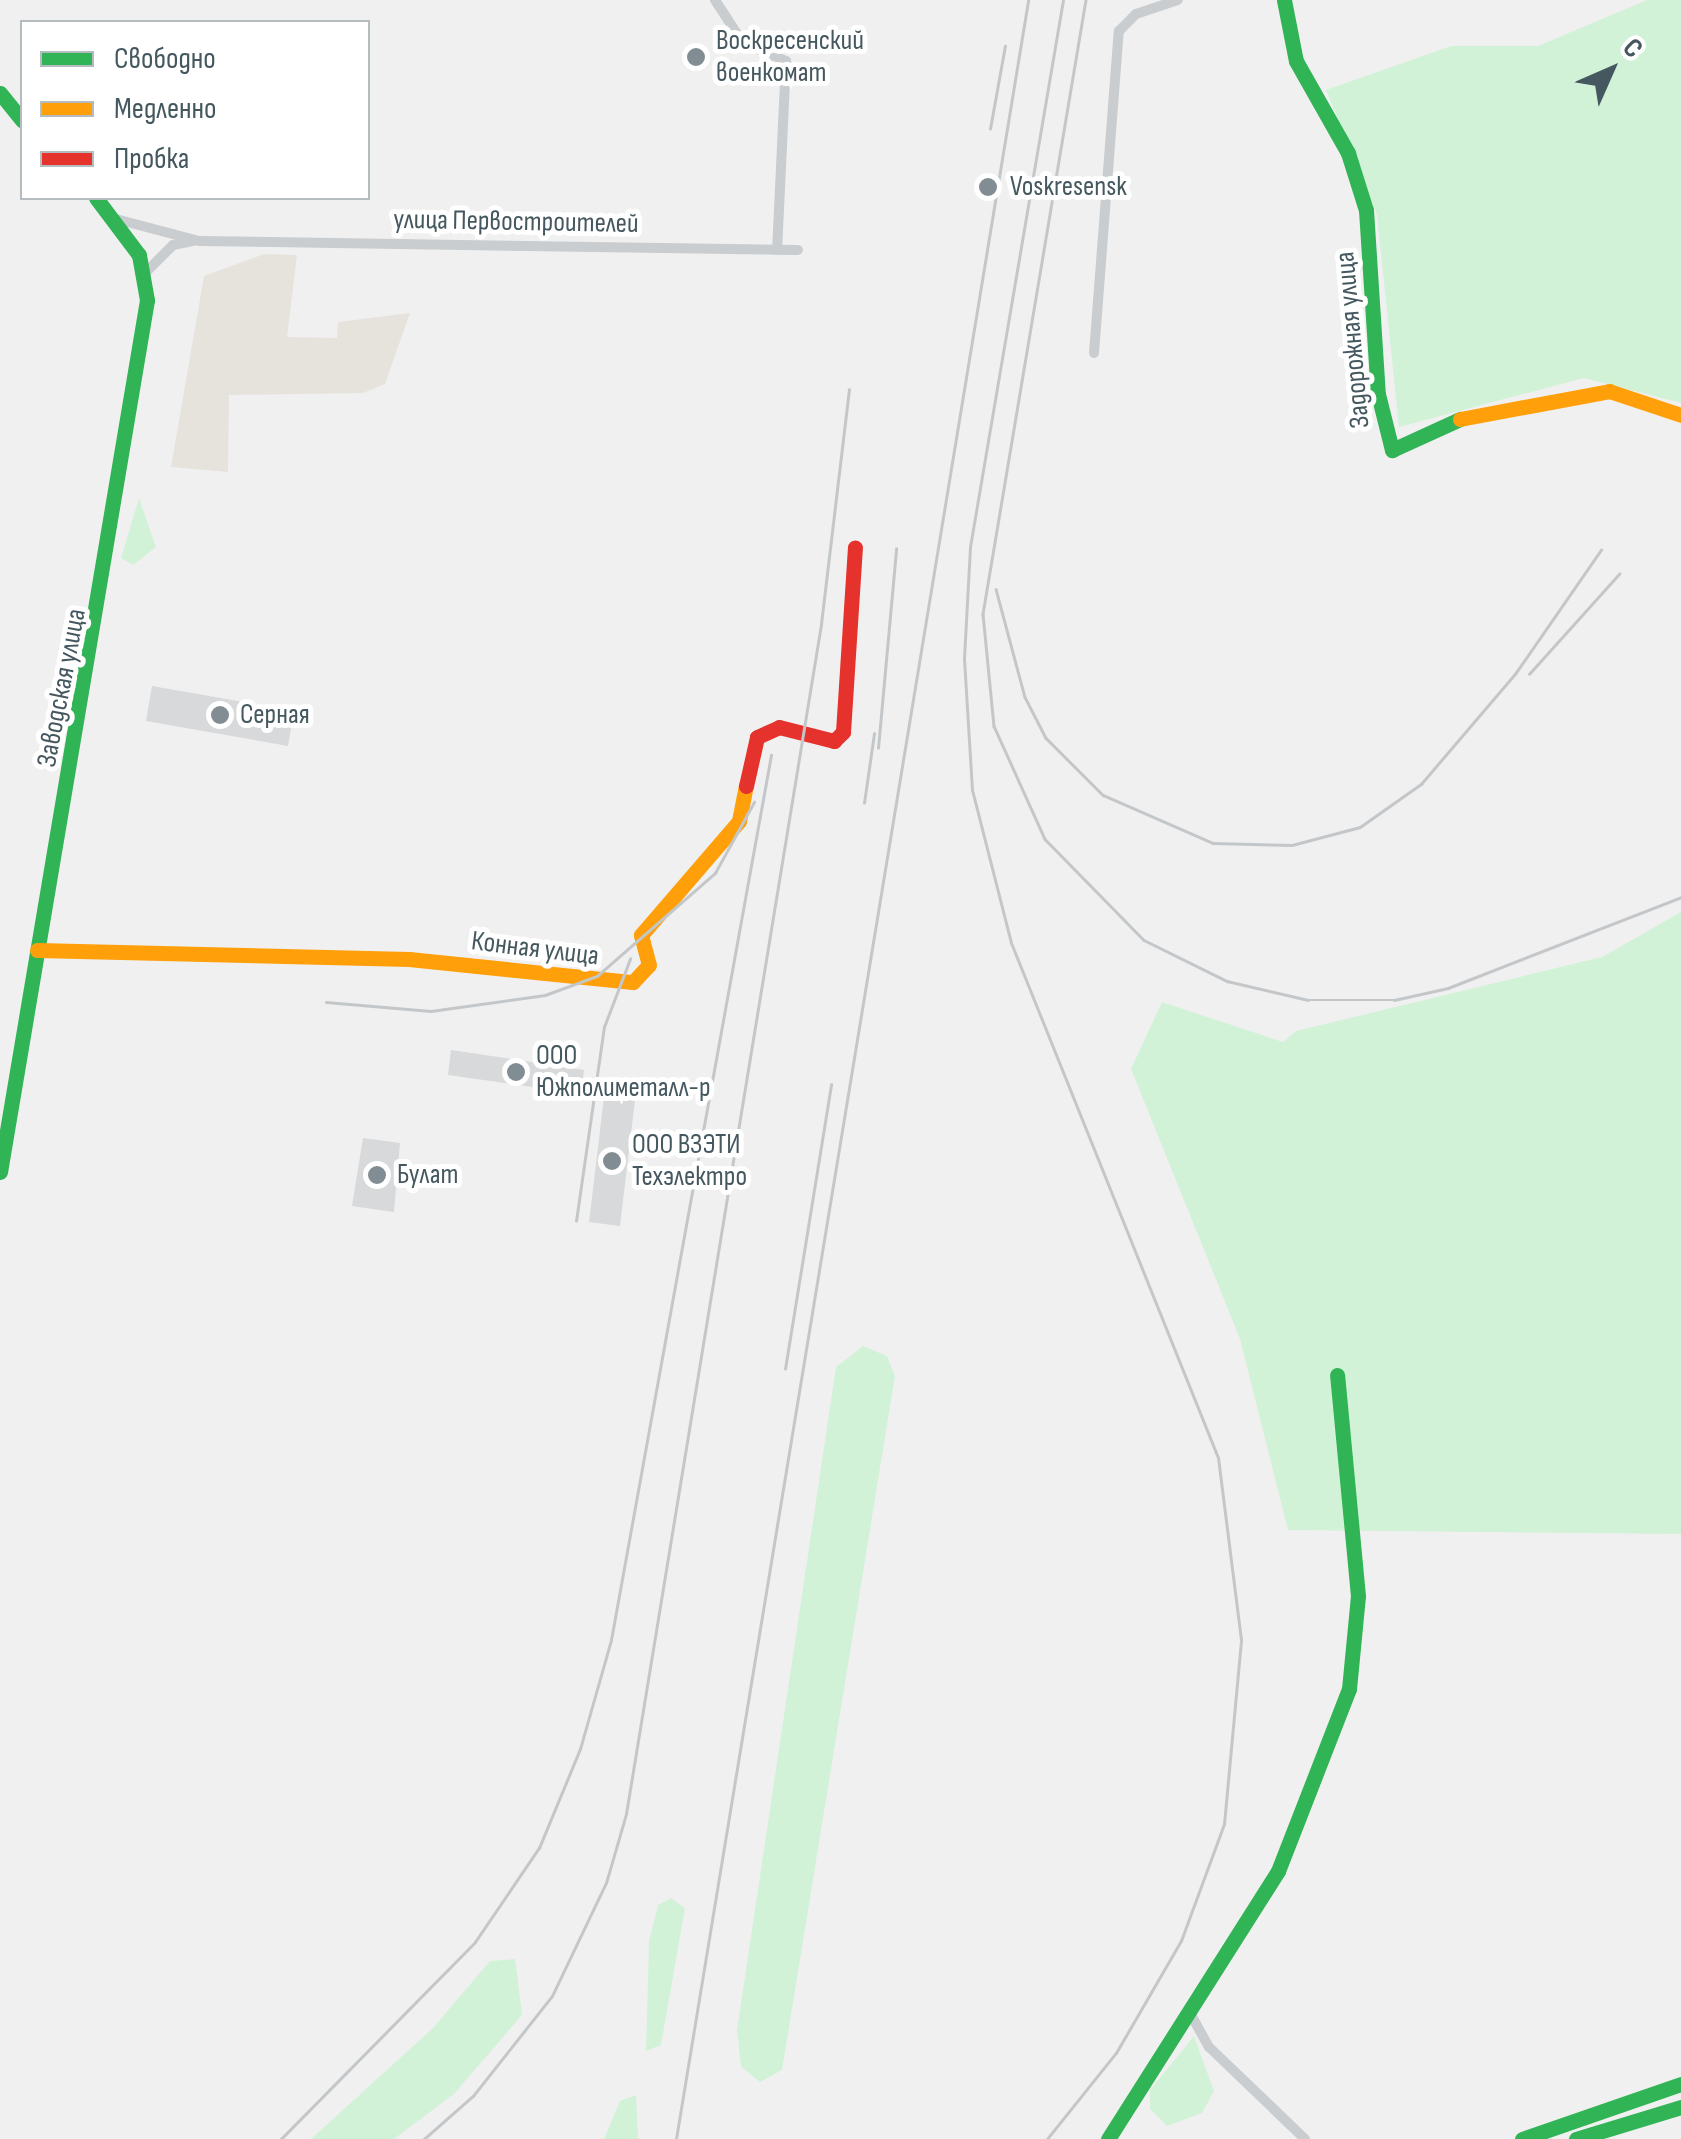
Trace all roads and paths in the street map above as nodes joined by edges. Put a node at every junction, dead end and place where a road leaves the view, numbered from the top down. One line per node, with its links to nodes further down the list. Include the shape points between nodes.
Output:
1 (716, 0): 9 (street, via 743,43 786,61)
2 (1178, 0): 12 (street, via 1124,20)
3 (1284, 0): 13 (street, Задорожная улица, via 1296,60 1348,152 1366,210 1378,394 1392,450 1452,420 1609,391)
4 (0, 94): 5 (street)
5 (20, 118)
6 (98, 200): 7 (street)
7 (116, 218): 8 (street, улица Первостроителей); 11 (street)
8 (199, 241): 9 (street, улица Первостроителей); 11 (street, via 173,246)
9 (777, 250): 10 (street, улица Первостроителей)
10 (798, 250)
11 (146, 272): 15 (street, Заводская улица, via 104,602)
12 (1094, 353)
13 (1681, 415)
14 (855, 547): 15 (street, Конная улица, via 843,732 834,741 779,727 757,737 739,821 641,935 649,965 634,982 409,959)
15 (37, 950): 16 (street, Заводская улица)
16 (0, 1172)
17 (1337, 1375): 18 (street, via 1358,1596 1349,1689 1325,1769 1278,1871)
18 (1190, 2014): 21 (street, via 1209,2048); 22 (street)
19 (1681, 2084): 23 (street)
20 (1681, 2107): 24 (street)
21 (1303, 2138)
22 (1108, 2139)
23 (1522, 2139)
24 (1576, 2139)

